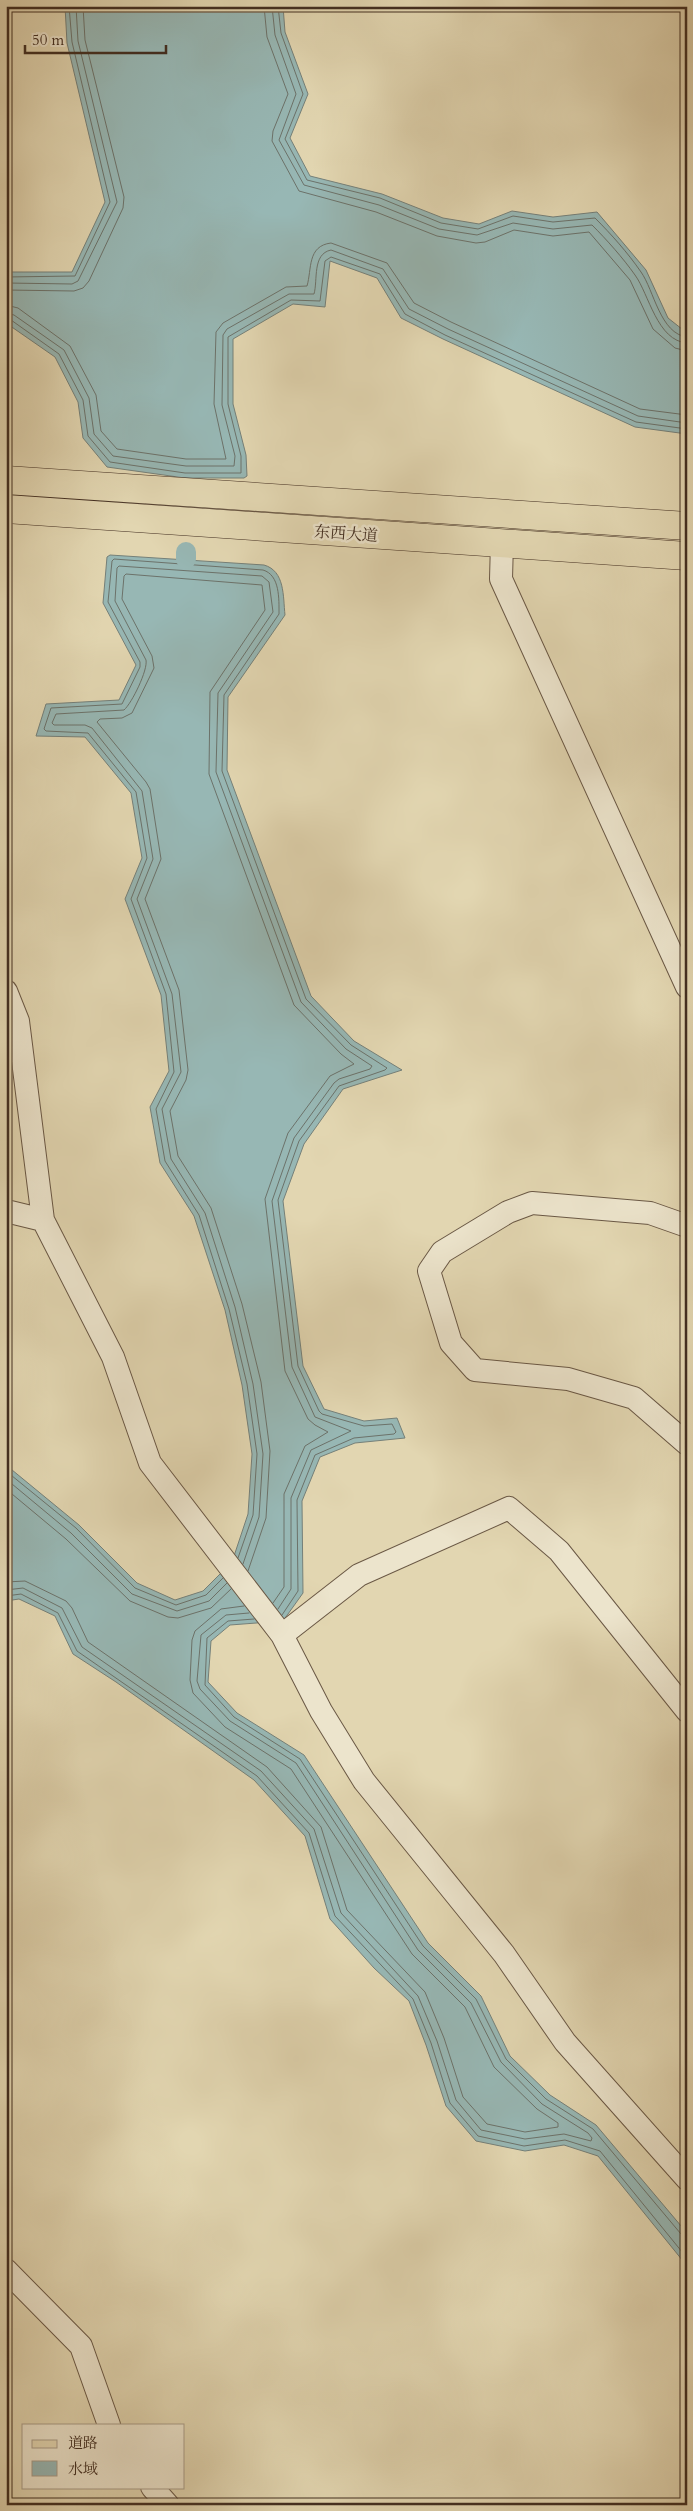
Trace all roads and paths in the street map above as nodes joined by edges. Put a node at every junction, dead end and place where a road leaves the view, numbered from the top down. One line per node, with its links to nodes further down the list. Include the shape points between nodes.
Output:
1 (6, 480): 3 (main road, 东西大道)
2 (6, 509): 4 (main road, 东西大道)
3 (687, 526)
4 (502, 542): 5 (main road, 东西大道); 6 (street, via 500,579)
5 (687, 556)
6 (687, 987)
7 (6, 991): 9 (street, via 18,1021)
8 (6, 1211): 9 (street)
9 (43, 1220): 12 (street, via 113,1357 150,1463)
10 (687, 1226): 11 (street, via 650,1213 532,1203 508,1212 442,1252 428,1271 451,1343 475,1370 568,1379 634,1398)
11 (687, 1444)
12 (282, 1635): 13 (street, via 360,1575 509,1508 559,1551); 14 (street, via 321,1711 364,1781 504,1954 565,2042)
13 (687, 1711)
14 (687, 2179)
15 (6, 2270): 16 (street, via 81,2346)
16 (109, 2424)
17 (153, 2488): 18 (street)
18 (168, 2505)

